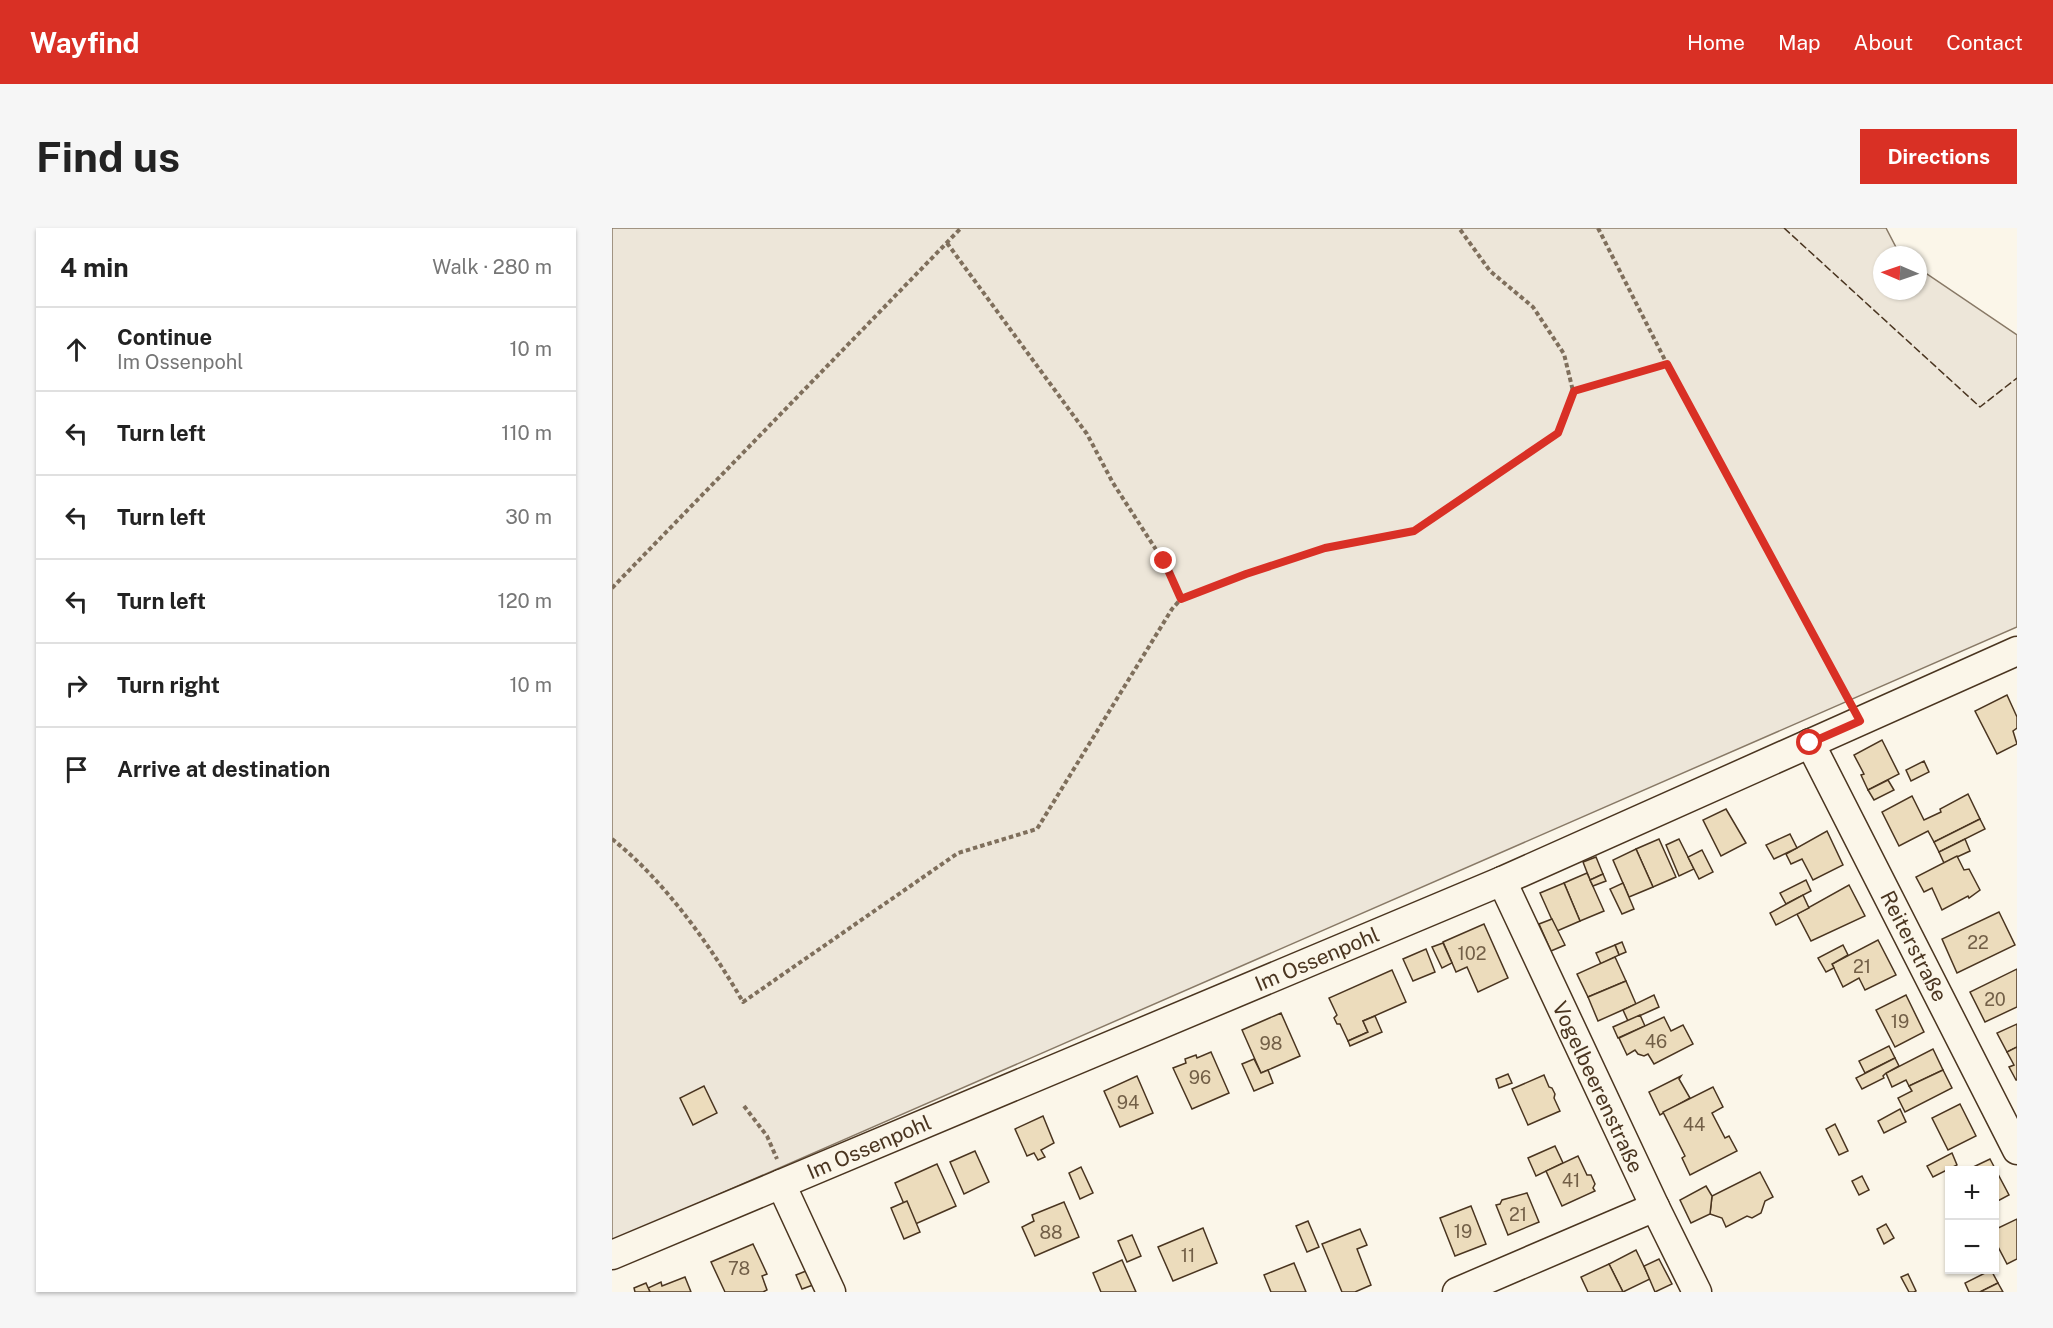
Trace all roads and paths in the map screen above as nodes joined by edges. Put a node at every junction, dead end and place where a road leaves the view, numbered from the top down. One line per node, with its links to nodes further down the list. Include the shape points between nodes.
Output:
1 (962, 228): 4 (path)
2 (1458, 228): 6 (path, via 1490,271 1533,307 1564,354)
3 (1598, 228): 5 (path)
4 (947, 243): 7 (path); 8 (path, via 1087,434 1113,483 1164,561)
5 (1667, 364): 6 (path); 10 (path)
6 (1574, 391): 8 (path, via 1558,433 1414,531 1325,548)
7 (612, 588)
8 (1181, 599): 12 (path, via 1037,829 958,854 743,1002 721,963 673,902 633,855)
9 (2017, 651): 10 (street, Im Ossenpohl)
10 (1860, 721): 11 (street, Im Ossenpohl)
11 (1810, 743): 13 (street, Im Ossenpohl); 15 (street, Reiterstraße)
12 (612, 839)
13 (1502, 881): 16 (street, Im Ossenpohl); 17 (street, Vogelbeerenstraße)
14 (744, 1106): 16 (path, via 767,1136)
15 (2017, 1150)
16 (784, 1183): 18 (street, Im Ossenpohl); 19 (street)
17 (1655, 1207): 20 (street); 21 (street, Vogelbeerenstraße)
18 (612, 1255)
19 (831, 1292)
20 (1457, 1292)
21 (1697, 1292)

